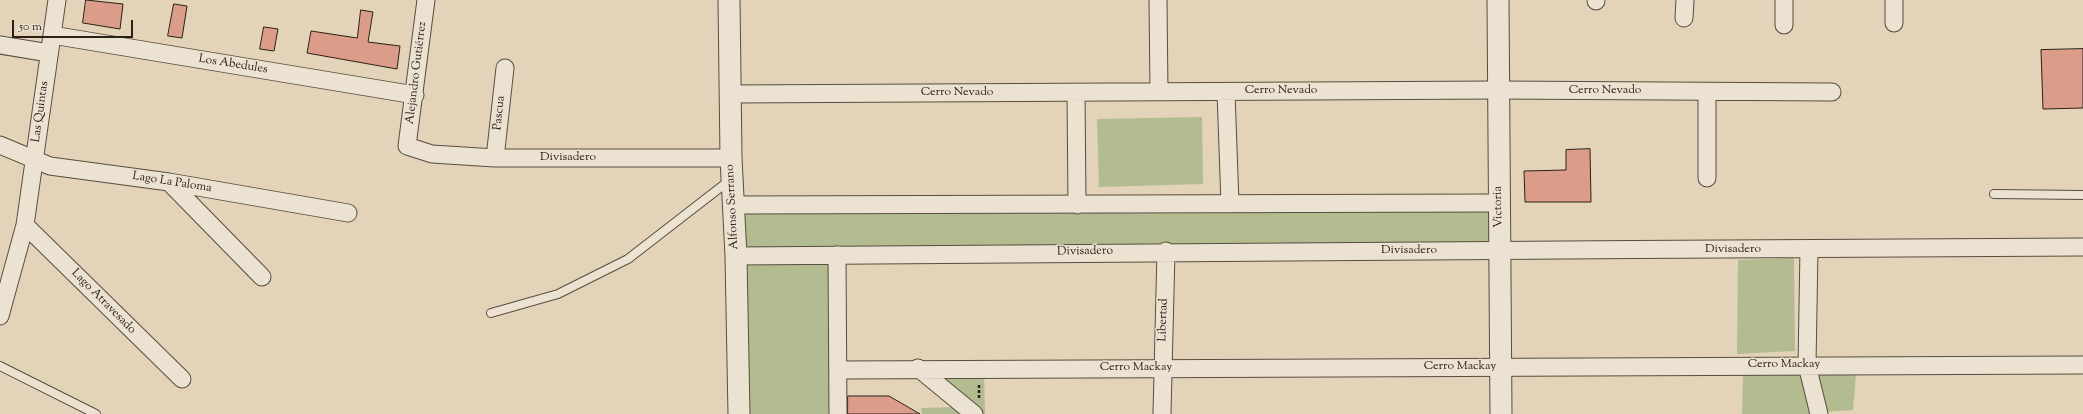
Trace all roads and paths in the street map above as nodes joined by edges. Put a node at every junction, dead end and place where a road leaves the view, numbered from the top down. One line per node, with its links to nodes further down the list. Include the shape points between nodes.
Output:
1 (57, 0): 12 (street, Las Quintas)
2 (426, 0): 23 (street, Alejandro Gutiérrez)
3 (729, 0): 22 (street, Alfonso Serrano)
4 (1158, 0): 18 (street)
5 (1498, 0): 16 (street, Victoria)
6 (1685, 0): 9 (street)
7 (1784, 0): 11 (street)
8 (1894, 0): 10 (street)
9 (1684, 18)
10 (1894, 23)
11 (1784, 25)
12 (52, 35): 14 (street, Las Quintas); 23 (street, Los Abedules)
13 (0, 45): 14 (street)
14 (50, 53): 27 (street, Las Quintas)
15 (505, 68): 26 (street, Pascua)
16 (1498, 90): 19 (street, Cerro Nevado); 20 (street, Cerro Nevado); 33 (street, Victoria)
17 (1076, 92): 18 (street, Cerro Nevado); 22 (street, Cerro Nevado); 34 (street)
18 (1159, 92): 19 (street, Cerro Nevado)
19 (1226, 92): 35 (street)
20 (1707, 92): 21 (street, Cerro Nevado); 29 (street)
21 (1832, 92)
22 (730, 94): 28 (street, Alfonso Serrano)
23 (415, 95): 25 (street, Alejandro Gutiérrez)
24 (0, 145): 27 (street, Lago La Paloma)
25 (407, 146): 26 (street, Divisadero, via 432,154)
26 (495, 158): 28 (street, Divisadero)
27 (35, 159): 30 (street, Lago La Paloma, via 50,166); 38 (street, Las Quintas)
28 (731, 168): 36 (street, Alfonso Serrano); 46 (lane, via 628,259 558,294)
29 (1707, 178)
30 (168, 182): 37 (street, Lago La Paloma); 45 (street)
31 (1994, 194): 32 (lane)
32 (2083, 195)
33 (1499, 203): 35 (street); 42 (street, Victoria)
34 (1077, 204): 35 (street); 36 (street)
35 (1230, 204)
36 (733, 205): 44 (street, Alfonso Serrano)
37 (348, 213)
38 (25, 225): 47 (street, Las Quintas); 56 (street, Lago Atravesado)
39 (2083, 247): 40 (street, Divisadero)
40 (1809, 249): 42 (street, Divisadero); 48 (street)
41 (1166, 251): 42 (street, Divisadero); 43 (street, Divisadero); 54 (street, Libertad)
42 (1500, 252): 51 (street, Victoria)
43 (837, 255): 44 (street, Divisadero); 55 (street)
44 (736, 256): 59 (street, Alfonso Serrano)
45 (262, 277)
46 (491, 313)
47 (0, 316)
48 (1807, 365): 49 (street, Cerro Mackay); 51 (street, Cerro Mackay); 63 (street)
49 (2083, 365)
50 (0, 366): 58 (lane)
51 (1501, 367): 54 (street, Cerro Mackay); 62 (street, Victoria)
52 (918, 368): 53 (street, Cerro Mackay); 55 (street, Cerro Mackay); 57 (street)
53 (979, 368): 54 (street, Cerro Mackay); 57 (path)
54 (1163, 368): 61 (street, Libertad)
55 (838, 370): 60 (street)
56 (182, 379)
57 (976, 406)
58 (96, 414)
59 (740, 414)
60 (838, 414)
61 (1162, 414)
62 (1501, 414)
63 (1820, 414)

